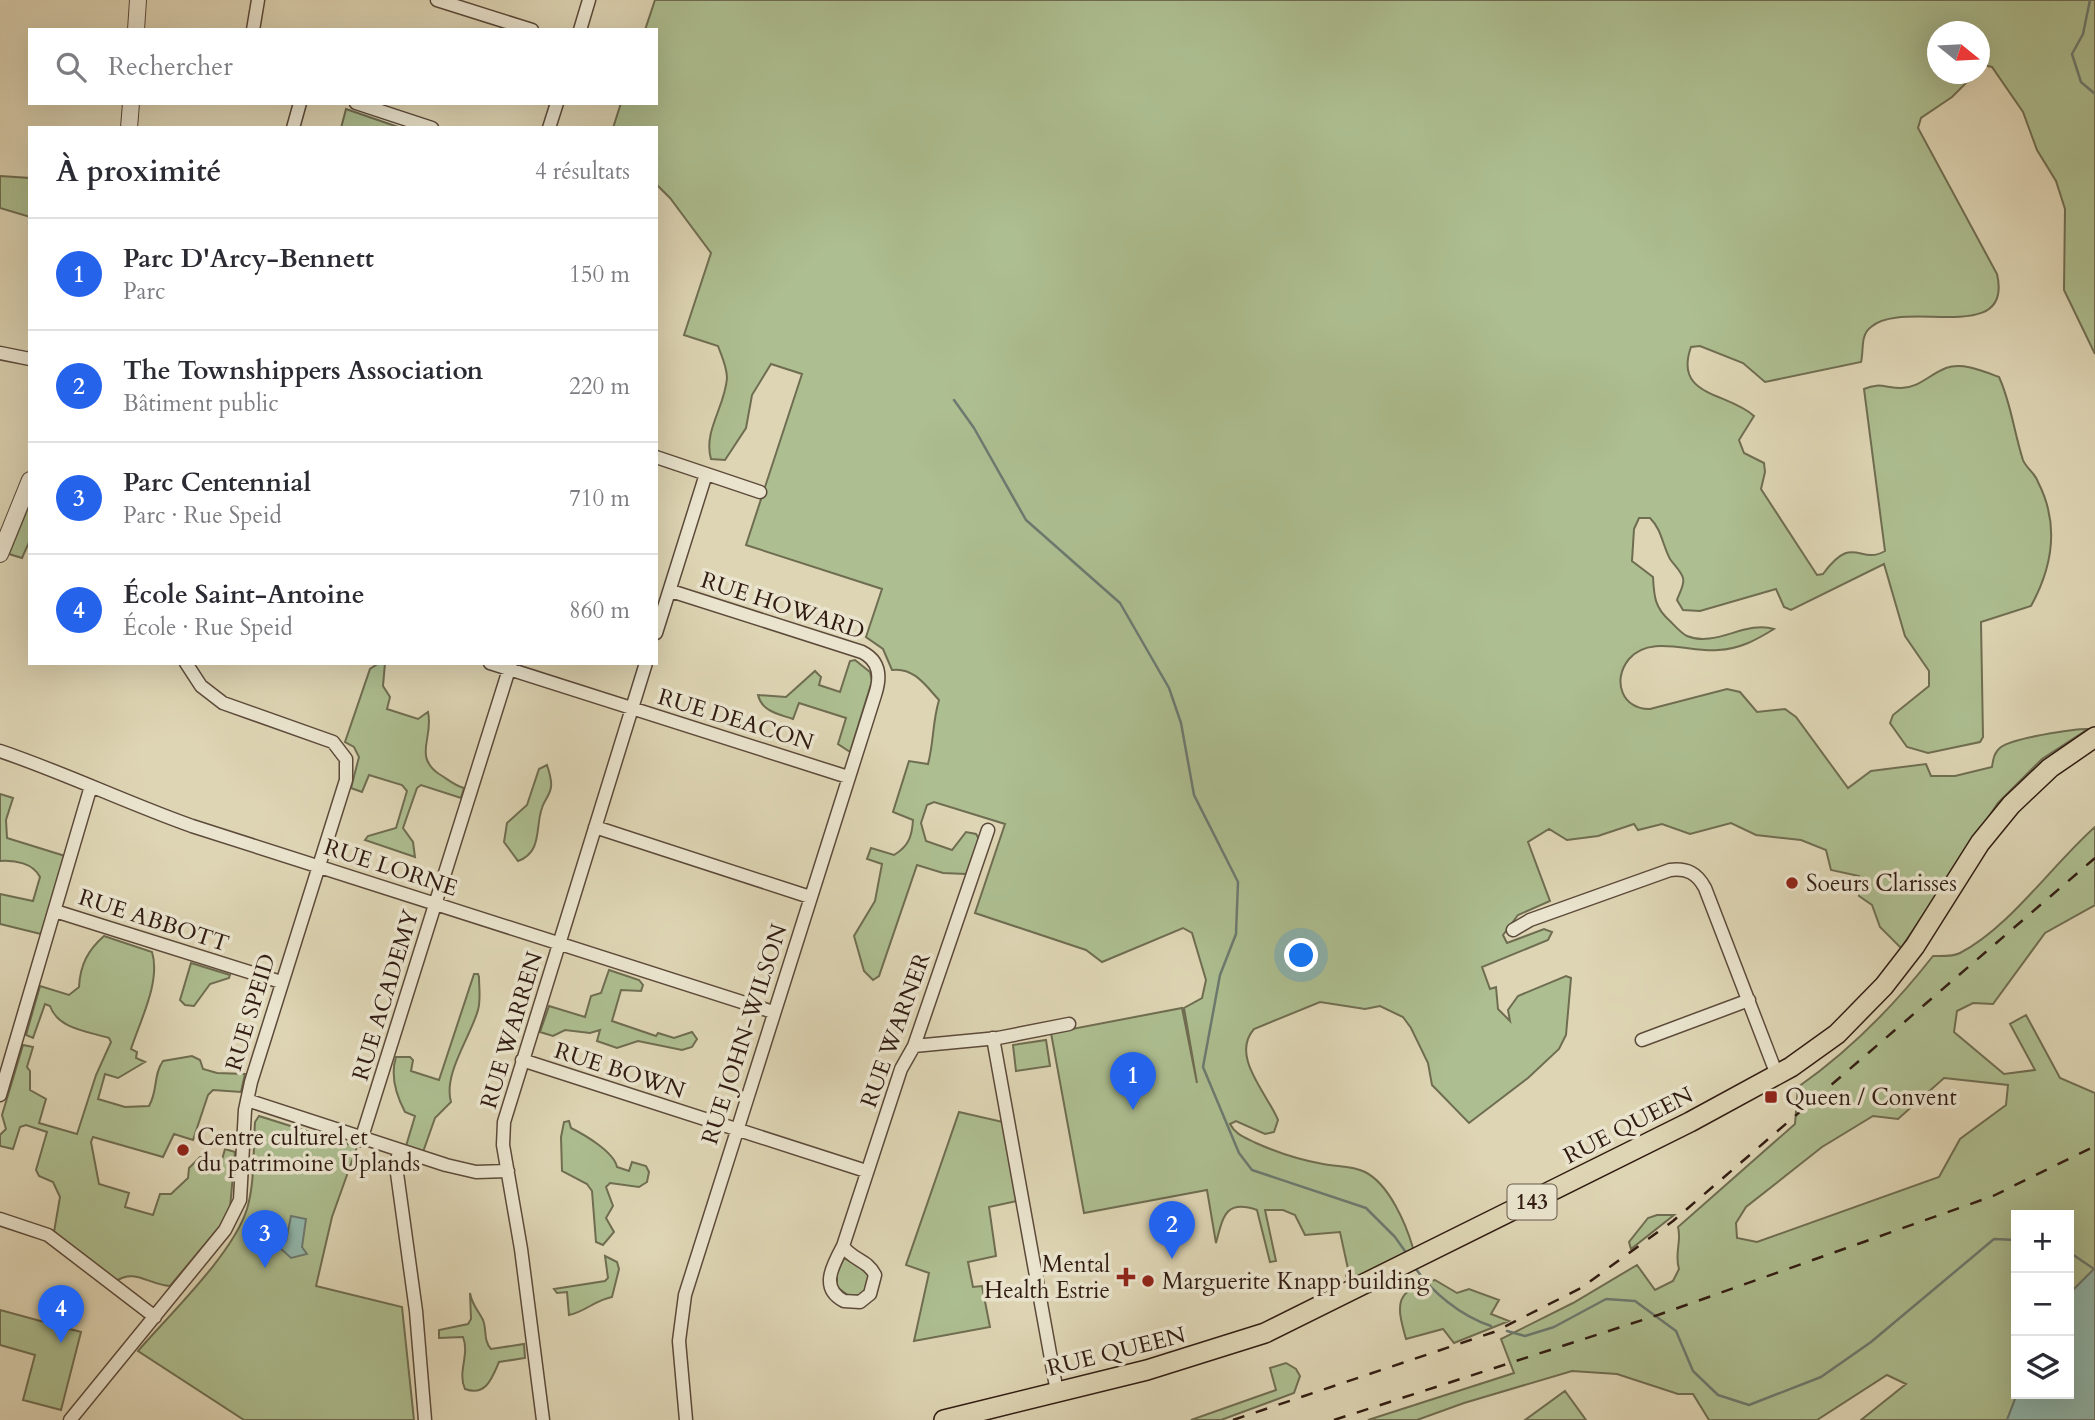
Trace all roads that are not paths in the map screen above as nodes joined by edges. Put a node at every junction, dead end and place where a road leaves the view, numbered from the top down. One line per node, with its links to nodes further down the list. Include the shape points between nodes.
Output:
1 (138, 0): 6 (street)
2 (258, 0): 7 (street)
3 (437, 0): 5 (street)
4 (589, 0): 9 (street)
5 (466, 5): 8 (street)
6 (136, 28)
7 (253, 28)
8 (527, 28)
9 (581, 28)
10 (131, 105): 14 (street)
11 (299, 105): 15 (street)
12 (362, 105): 16 (street)
13 (556, 105): 17 (street)
14 (129, 126)
15 (294, 126)
16 (426, 126)
17 (550, 126)
18 (0, 353): 19 (street)
19 (28, 359)
20 (658, 458): 21 (street)
21 (706, 474): 23 (street); 25 (street)
22 (28, 485): 24 (street)
23 (760, 492)
24 (0, 554)
25 (671, 591): 26 (street); 30 (street, RUE HOWARD, via 862,652)
26 (658, 627)
27 (187, 665): 38 (street, RUE SPEID, via 201,686 223,703 322,737 341,749 346,780)
28 (645, 665): 31 (street, RUE WARREN)
29 (510, 666): 31 (street, RUE DEACON); 40 (street, RUE ACADEMY)
30 (877, 667): 34 (street, RUE JOHN-WILSON, via 878,684)
31 (631, 708): 34 (street, RUE DEACON); 36 (street, RUE WARREN)
32 (2095, 737): 52 (main road, RUE QUEEN / 143, via 2032,783 1993,826 1915,946 1870,1003 1823,1044)
33 (0, 751): 35 (street, RUE LORNE)
34 (848, 777): 39 (street, RUE JOHN-WILSON)
35 (91, 786): 38 (street, RUE LORNE, via 192,826); 41 (street)
36 (595, 827): 39 (street); 43 (street, RUE WARREN)
37 (988, 830): 50 (street, RUE WARNER)
38 (319, 866): 40 (street, RUE LORNE); 44 (street, RUE SPEID)
39 (810, 897): 46 (street, RUE JOHN-WILSON)
40 (435, 905): 43 (street, RUE LORNE); 56 (street, RUE ACADEMY)
41 (55, 911): 44 (street, RUE ABBOTT); 53 (street)
42 (1513, 930): 45 (street, via 1662,872 1688,870 1705,888)
43 (559, 944): 46 (street, RUE LORNE); 51 (street, RUE WARREN)
44 (281, 982): 54 (street, RUE SPEID)
45 (1749, 1000): 49 (street); 52 (street)
46 (773, 1012): 55 (street, RUE JOHN-WILSON)
47 (1069, 1024): 48 (street)
48 (993, 1038): 50 (street); 63 (street)
49 (1642, 1040)
50 (915, 1046): 59 (street, RUE WARNER, via 901,1069)
51 (522, 1060): 55 (street, RUE BOWN); 58 (street, RUE WARREN, via 504,1122)
52 (1777, 1075): 63 (main road, RUE QUEEN / 143, via 1265,1332 1188,1359)
53 (0, 1095)
54 (247, 1100): 56 (street); 62 (street, RUE SPEID, via 237,1210)
55 (736, 1130): 59 (street, RUE BOWN); 67 (street, RUE JOHN-WILSON, via 682,1311 680,1358)
56 (361, 1140): 57 (street)
57 (399, 1151): 58 (street, via 466,1170); 65 (street, via 396,1166)
58 (508, 1171): 66 (street, RUE WARREN)
59 (866, 1171): 61 (street, RUE WARNER)
60 (0, 1219): 62 (street, via 48,1235)
61 (842, 1246): 61 (street, RUE WARNER, via 875,1275 870,1294 860,1302 844,1301 831,1288 829,1274)
62 (155, 1317): 64 (street, RUE SPEID)
63 (1057, 1392): 68 (main road, RUE QUEEN / 143)
64 (70, 1420)
65 (425, 1420)
66 (543, 1420)
67 (686, 1420)
68 (944, 1420)

